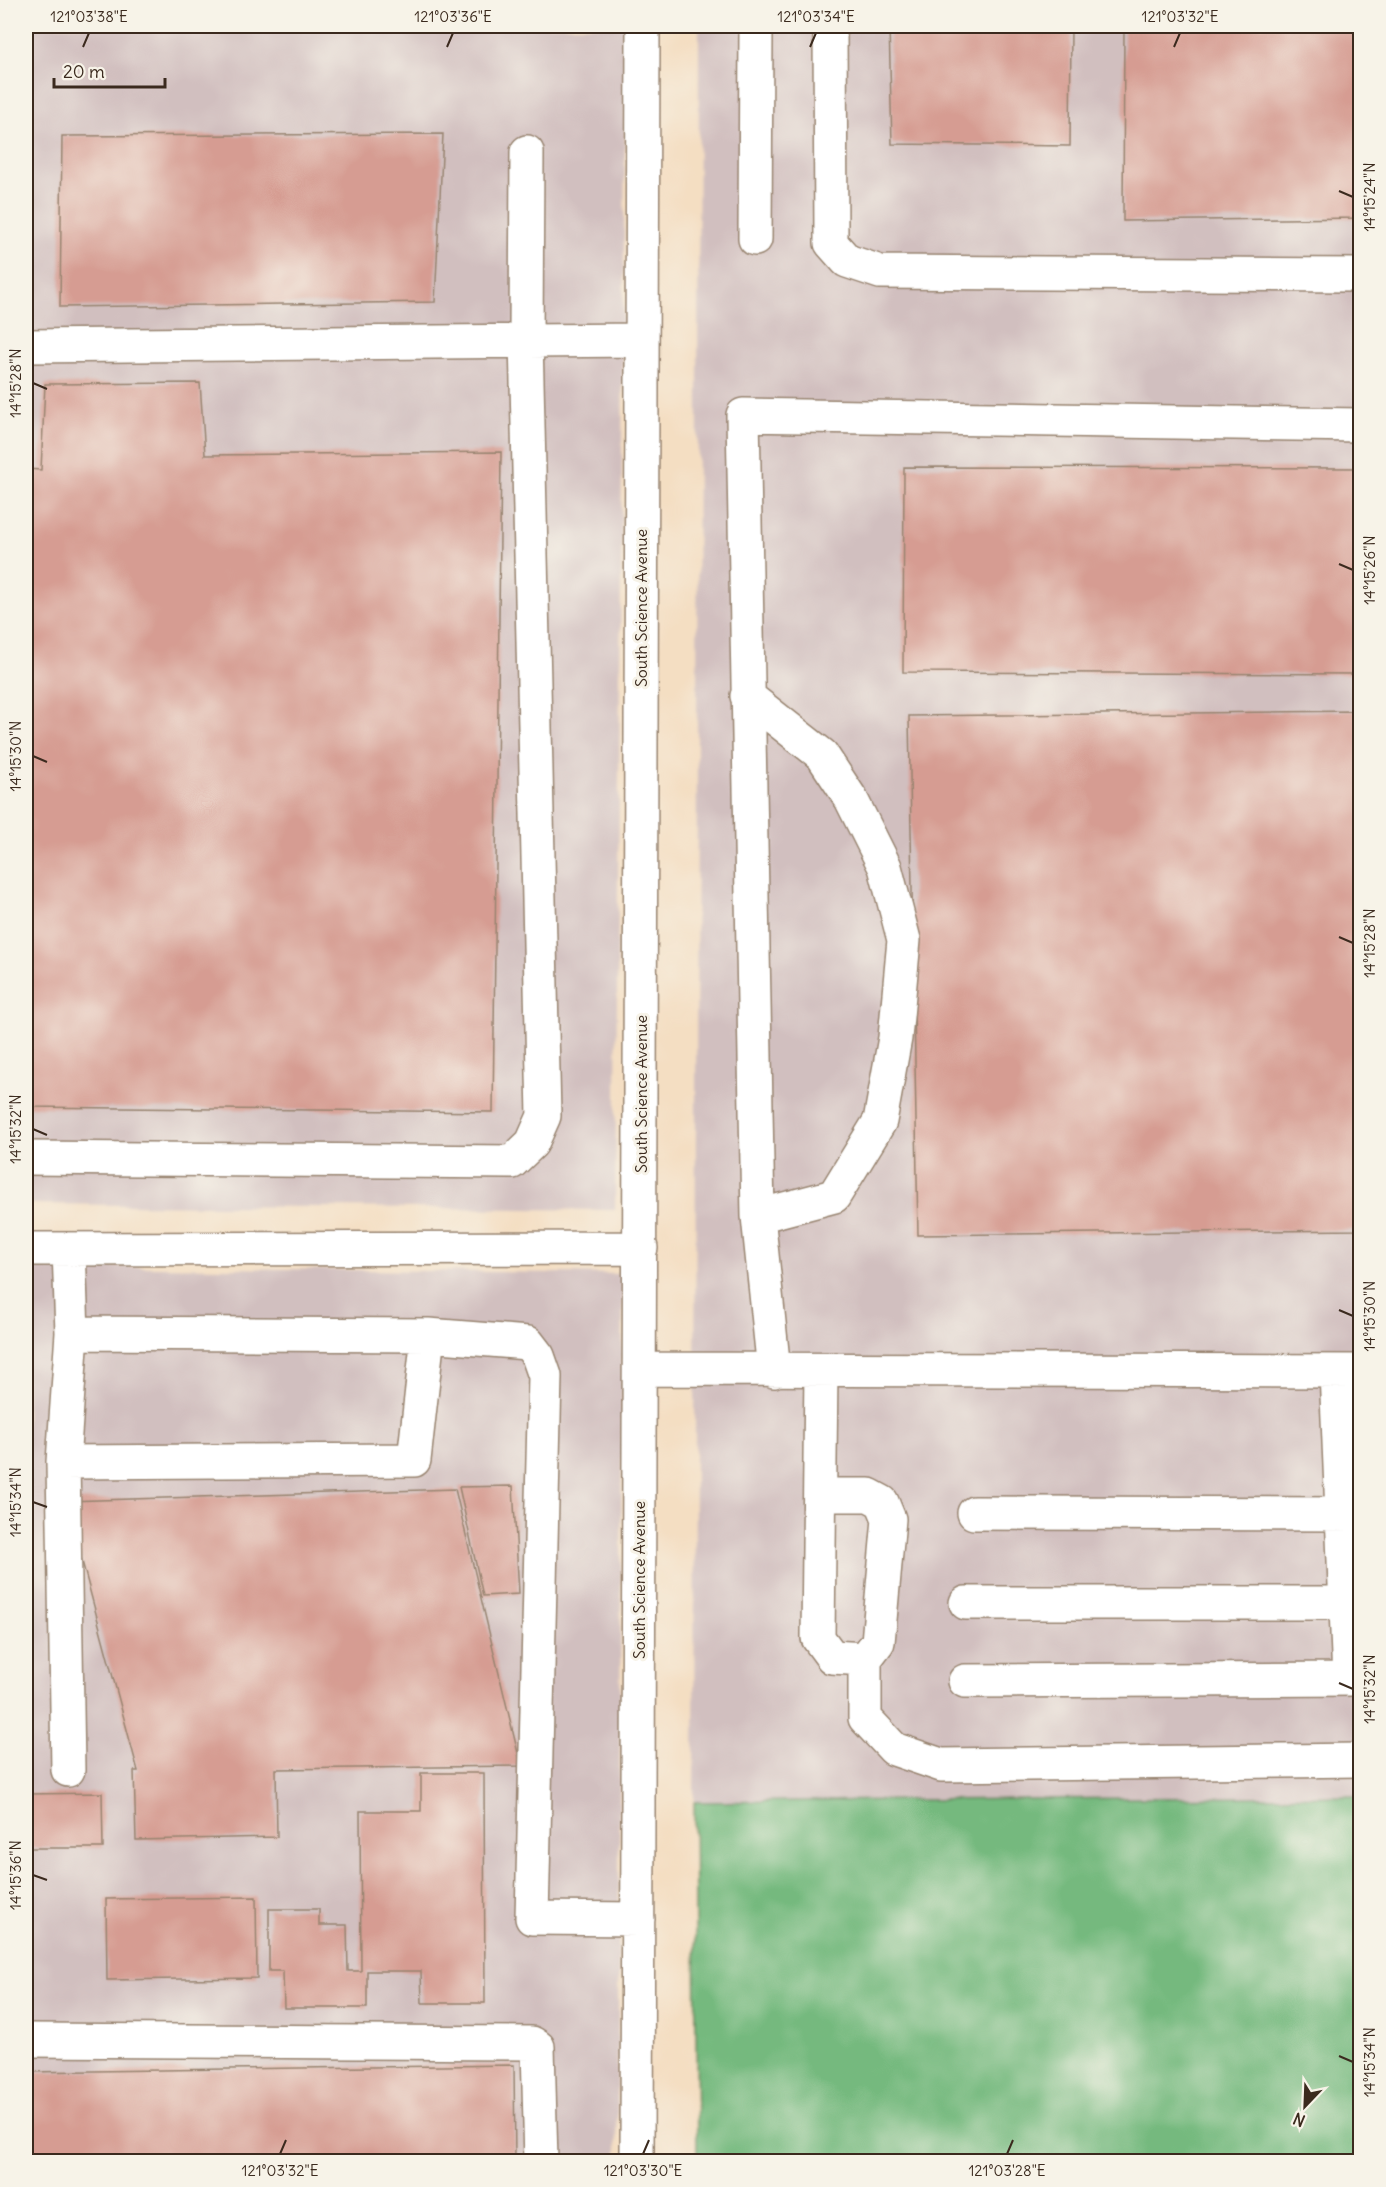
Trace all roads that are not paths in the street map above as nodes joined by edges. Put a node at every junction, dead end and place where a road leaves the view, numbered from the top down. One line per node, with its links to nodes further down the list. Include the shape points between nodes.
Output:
1 (643, 26): 8 (street, South Science Avenue)
2 (756, 26): 5 (street)
3 (831, 26): 6 (street, via 831,243 847,261 880,272)
4 (527, 152): 7 (street)
5 (755, 239)
6 (1360, 275)
7 (526, 339): 8 (street); 9 (street); 12 (street, via 544,1116 532,1143 512,1162)
8 (641, 340): 14 (street, South Science Avenue)
9 (26, 346)
10 (1360, 425): 11 (street, via 743,415)
11 (747, 696): 13 (street); 13 (street, via 822,755 851,799 885,867 904,940 895,1038 880,1121 834,1196)
12 (26, 1158)
13 (758, 1216): 20 (street)
14 (641, 1248): 16 (street); 19 (street, South Science Avenue)
15 (26, 1249): 16 (street)
16 (69, 1249): 17 (street)
17 (72, 1333): 18 (street); 23 (street)
18 (428, 1335): 23 (street, via 414,1460); 34 (street, via 528,1343 545,1376 532,1918)
19 (640, 1369): 20 (street); 34 (street, South Science Avenue)
20 (774, 1371): 21 (street)
21 (821, 1371): 22 (street); 24 (street)
22 (1348, 1371): 26 (street)
23 (63, 1462): 33 (street)
24 (820, 1495): 29 (street, via 818,1638 832,1657); 29 (street, via 869,1495 882,1502 889,1519 878,1642)
25 (974, 1513): 26 (street)
26 (1351, 1514): 28 (street)
27 (966, 1603): 28 (street)
28 (1353, 1603): 30 (street)
29 (865, 1659): 32 (street, via 866,1718 894,1749 941,1765)
30 (1355, 1679): 31 (street)
31 (965, 1681)
32 (1360, 1760)
33 (68, 1770)
34 (638, 1919): 37 (street, South Science Avenue)
35 (26, 2040): 36 (street, via 532,2043 538,2047)
36 (541, 2162)
37 (637, 2162)

